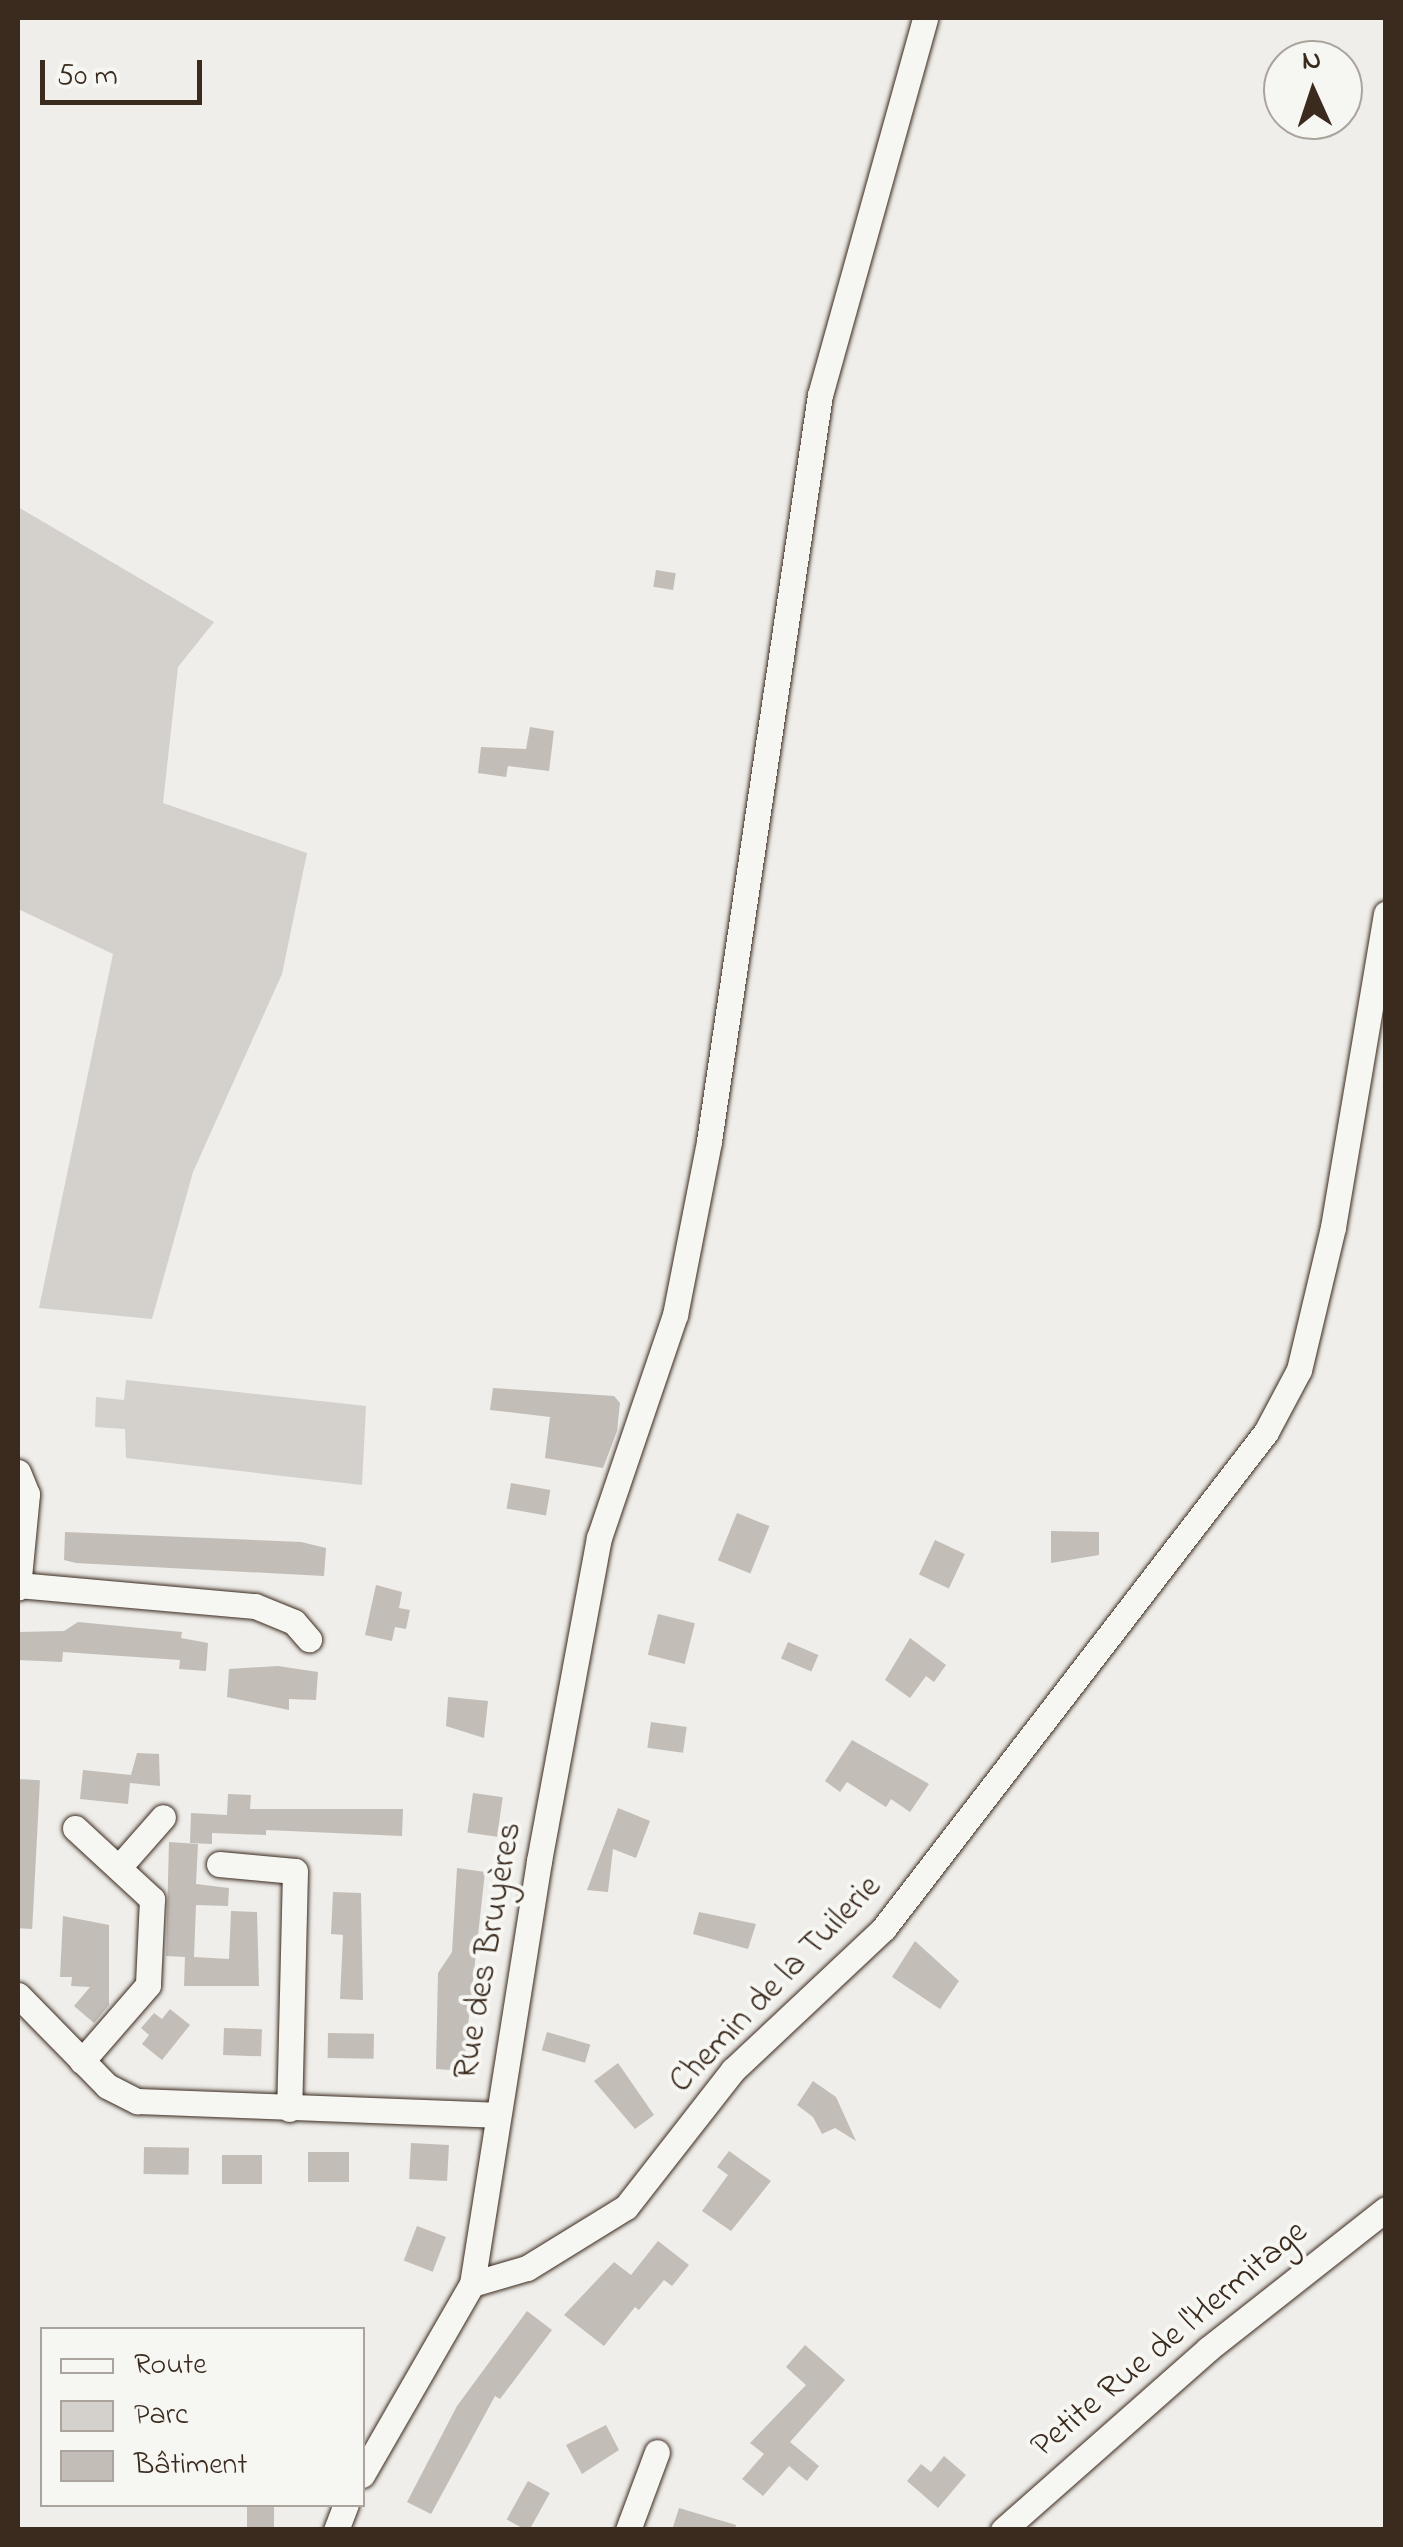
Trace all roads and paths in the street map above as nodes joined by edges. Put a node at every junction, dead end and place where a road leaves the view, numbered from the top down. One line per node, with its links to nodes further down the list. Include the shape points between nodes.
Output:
1 (925, 18): 13 (street, Rue des Bruyères, via 820,395 709,1141 676,1315 600,1538)
2 (1386, 913): 15 (street, Chemin de la Tuilerie, via 1332,1227 1299,1370 1266,1432 884,1928 733,2070 626,2206 526,2268)
3 (18, 1472): 4 (street, via 27,1494)
4 (19, 1587): 5 (street, via 254,1606 294,1622)
5 (309, 1640)
6 (163, 1817): 9 (street)
7 (75, 1828): 9 (street)
8 (219, 1864): 12 (street, via 295,1871)
9 (120, 1866): 11 (street, via 152,1899 148,1985)
10 (18, 1995): 11 (street)
11 (82, 2061): 12 (street, via 137,2102)
12 (290, 2109): 13 (street)
13 (496, 2115): 15 (street, Rue des Bruyères)
14 (1386, 2210): 19 (street, Petite Rue de l'Hermitage, via 1208,2350)
15 (472, 2284): 17 (street, Rue des Bruyères)
16 (656, 2452): 18 (street)
17 (365, 2470)
18 (628, 2530)
19 (1002, 2530)

